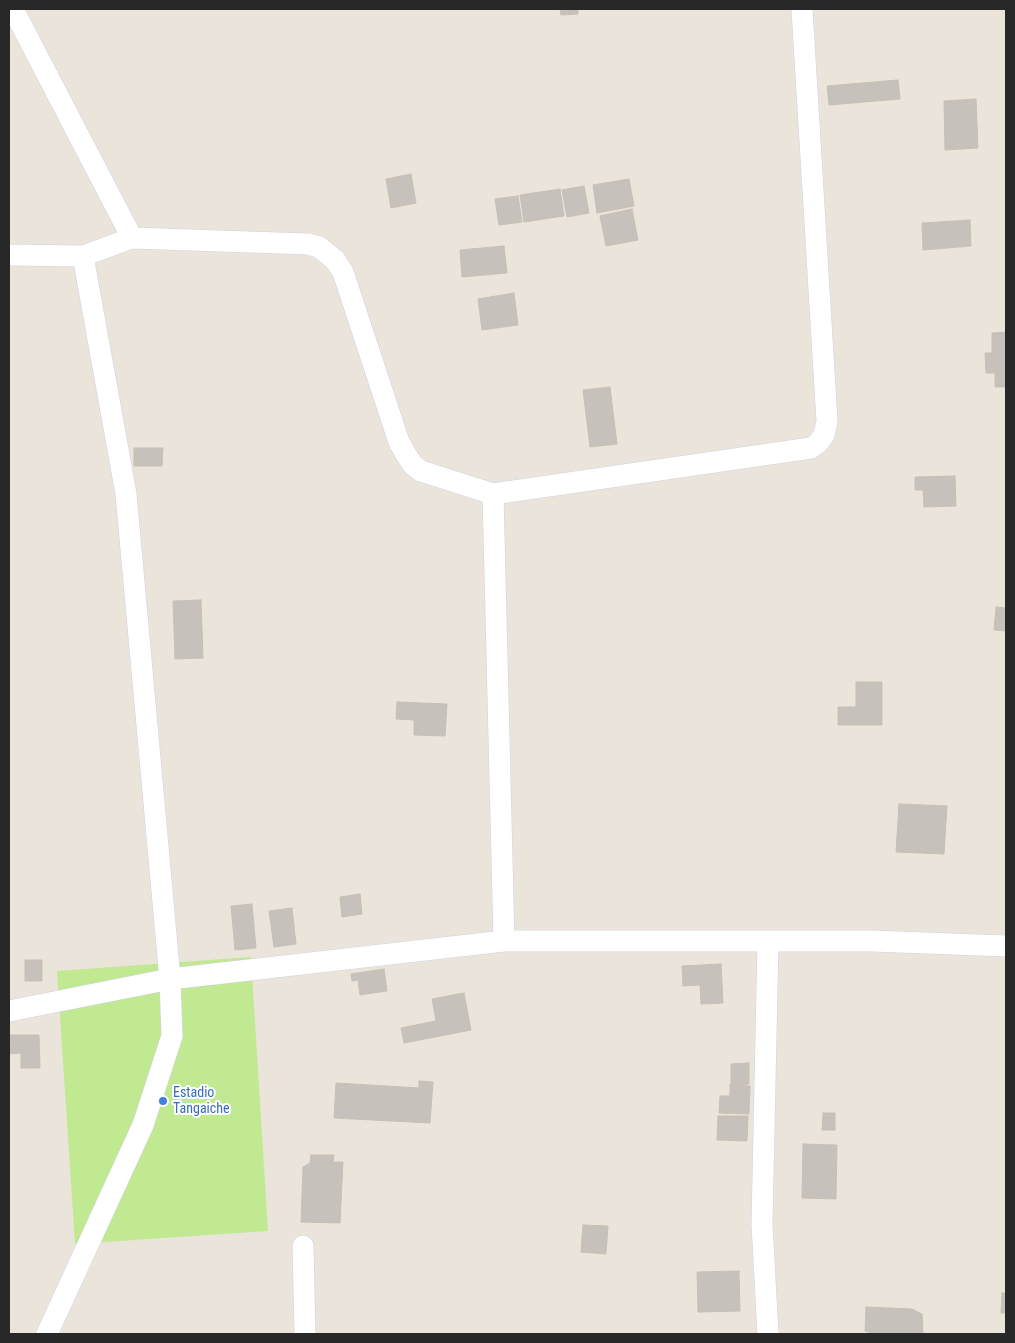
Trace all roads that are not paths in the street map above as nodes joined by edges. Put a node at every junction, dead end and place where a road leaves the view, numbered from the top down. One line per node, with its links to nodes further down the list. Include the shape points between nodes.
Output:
1 (13, 9): 3 (street)
2 (802, 9): 6 (street, via 827,420 824,435 811,448)
3 (132, 238): 5 (street); 6 (street, via 319,247 335,260 343,272 399,442 413,465 422,471)
4 (9, 256): 5 (street)
5 (82, 256): 10 (street, via 126,494)
6 (493, 494): 7 (street)
7 (504, 941): 8 (street); 10 (street)
8 (768, 941): 9 (street); 15 (street, via 762,1224)
9 (1006, 946)
10 (170, 979): 11 (street); 13 (street, via 172,1036 143,1125)
11 (9, 1011)
12 (303, 1246): 14 (street)
13 (46, 1334)
14 (305, 1334)
15 (768, 1334)

